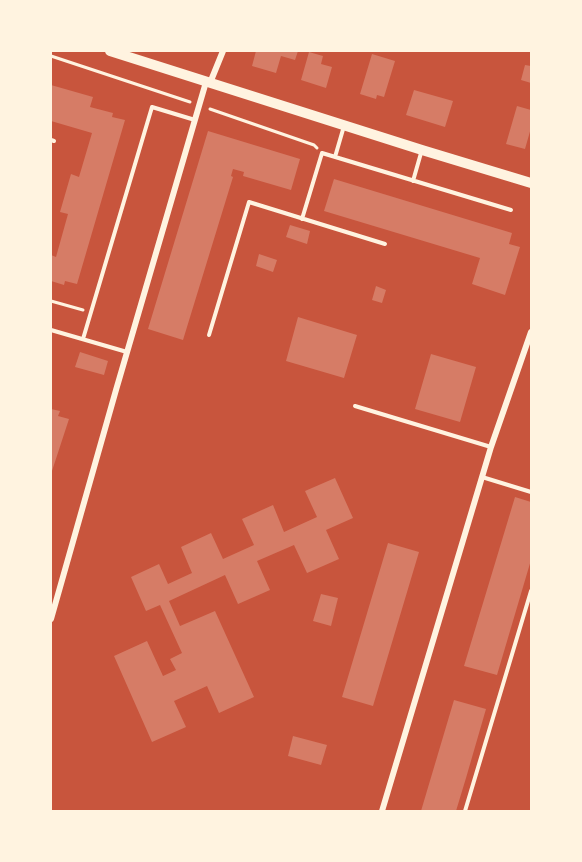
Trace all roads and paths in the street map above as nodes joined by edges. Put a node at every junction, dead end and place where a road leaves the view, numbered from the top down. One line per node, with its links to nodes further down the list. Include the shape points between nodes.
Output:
1 (110, 51): 3 (main road)
2 (223, 51): 3 (street)
3 (208, 82): 4 (street); 5 (main road)
4 (195, 120): 14 (lane, via 152,107); 19 (street)
5 (344, 125): 6 (main road); 7 (lane)
6 (422, 150): 8 (lane); 9 (main road)
7 (334, 157): 8 (lane); 11 (lane, via 322,153)
8 (413, 181): 10 (lane)
9 (531, 183)
10 (511, 210)
11 (302, 219): 12 (lane); 17 (lane, via 249,202)
12 (385, 244)
13 (51, 301): 14 (path)
14 (91, 312): 18 (lane)
15 (51, 330): 18 (lane)
16 (531, 332): 21 (street)
17 (209, 334)
18 (83, 339): 19 (lane)
19 (127, 352): 25 (street)
20 (355, 406): 21 (lane)
21 (492, 447): 22 (street)
22 (482, 477): 23 (lane); 26 (street)
23 (531, 492)
24 (531, 591): 27 (lane)
25 (51, 619)
26 (382, 811)
27 (465, 811)

